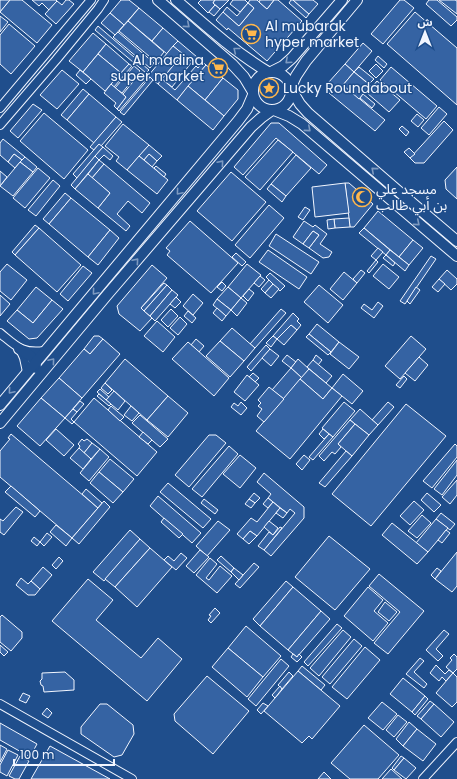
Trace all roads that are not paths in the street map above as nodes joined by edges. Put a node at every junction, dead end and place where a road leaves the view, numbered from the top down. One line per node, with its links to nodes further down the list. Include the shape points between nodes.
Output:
1 (90, 0): 10 (street)
2 (104, 0): 12 (street)
3 (158, 0): 9 (main road, one-way to 9, via 232,64 244,77)
4 (176, 0): 7 (main road, one-way to 4, via 235,50)
5 (342, 0): 7 (main road, one-way to 7, via 292,58)
6 (357, 0): 8 (main road, via 306,61)
7 (271, 72): 8 (main road, via 285,76); 9 (main road, via 263,74 255,81)
8 (291, 88): 11 (main road, via 291,95 285,105); 13 (main road, one-way to 8, via 308,113)
9 (253, 93): 11 (main road, via 260,106); 17 (main road, one-way to 17, via 247,109 238,121)
10 (0, 108)
11 (273, 110): 14 (main road, one-way to 14, via 302,124); 20 (main road, one-way to 11, via 251,127)
12 (0, 124)
13 (457, 241)
14 (457, 256)
15 (0, 333): 16 (street)
16 (19, 349): 17 (street, via 29,352); 18 (main road); 19 (street)
17 (44, 351): 18 (main road)
18 (36, 362): 19 (main road); 20 (main road)
19 (27, 372): 21 (main road, one-way to 21)
20 (34, 382): 22 (main road)
21 (0, 405)
22 (0, 422)
23 (0, 704): 25 (street)
24 (457, 742): 26 (street)
25 (129, 778)
26 (423, 779)

